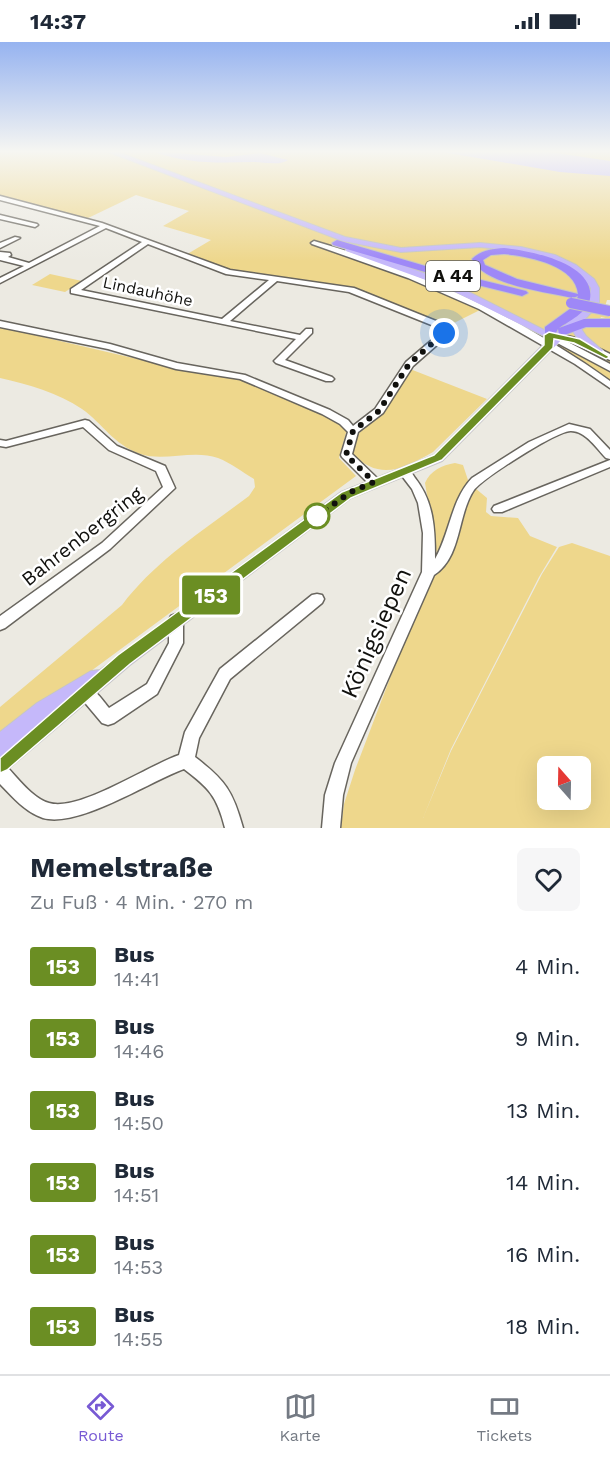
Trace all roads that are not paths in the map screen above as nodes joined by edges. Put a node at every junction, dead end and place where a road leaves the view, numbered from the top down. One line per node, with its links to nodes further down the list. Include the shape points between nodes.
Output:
1 (197, 188): 9 (main road)
2 (203, 188): 9 (main road)
3 (2, 201): 4 (street); 7 (street)
4 (18, 207)
5 (0, 216): 6 (street)
6 (35, 225)
7 (105, 226): 10 (street); 14 (street)
8 (17, 238): 12 (street)
9 (340, 241): 17 (highway, A 44, via 429,270); 21 (main road, via 411,251 507,247 552,257 582,273 595,288 594,304); 24 (main road, via 448,285)
10 (147, 242): 15 (street, via 222,270); 20 (street, Lindauhöhe, via 74,291)
11 (314, 243): 24 (street, via 446,291)
12 (0, 246)
13 (1, 257): 14 (street)
14 (30, 265): 16 (street)
15 (275, 279): 20 (street); 32 (street, via 351,290 445,328 409,364 384,405)
16 (0, 280)
17 (573, 299): 18 (highway, A 44); 19 (highway, A 44, bridge); 24 (highway, via 500,276 481,267 477,259 494,251 528,254 561,266 581,282 585,293 579,308 549,330)
18 (610, 304)
19 (610, 311)
20 (225, 321): 30 (street, Lindauhöhe, via 305,334 279,361)
21 (578, 322): 22 (highway); 24 (highway); 25 (main road, via 578,335)
22 (610, 323)
23 (0, 324): 32 (street, via 110,346 182,368 242,377 326,412)
24 (555, 337): 25 (street); 27 (street); 28 (street); 36 (main road, via 441,455)
25 (598, 351): 26 (street)
26 (610, 357)
27 (578, 362): 29 (street); 31 (street)
28 (610, 368)
29 (610, 377)
30 (329, 379)
31 (610, 386)
32 (353, 431): 37 (street, via 346,455)
33 (2, 445): 42 (street, Bahrenbergring, via 85,423 113,448 161,469 170,488 106,546)
34 (610, 456): 39 (street, via 588,432 574,426 472,484 440,565)
35 (610, 463): 38 (street)
36 (405, 472): 37 (main road); 39 (street, Königsiepen, via 424,502)
37 (374, 482): 41 (main road, via 346,495)
38 (498, 509)
39 (429, 572): 50 (street, Königsiepen, via 343,763 334,795)
40 (317, 599): 46 (street, via 225,674 191,737)
41 (176, 620): 43 (main road); 44 (street, via 176,643 152,689 108,718)
42 (0, 624)
43 (124, 660): 44 (main road); 45 (main road, via 43,709)
44 (86, 693): 47 (main road)
45 (0, 743)
46 (186, 760): 48 (street, via 73,812 59,814 37,806); 49 (street, via 218,785 225,795)
47 (0, 764)
48 (0, 772)
49 (234, 828)
50 (331, 828)

